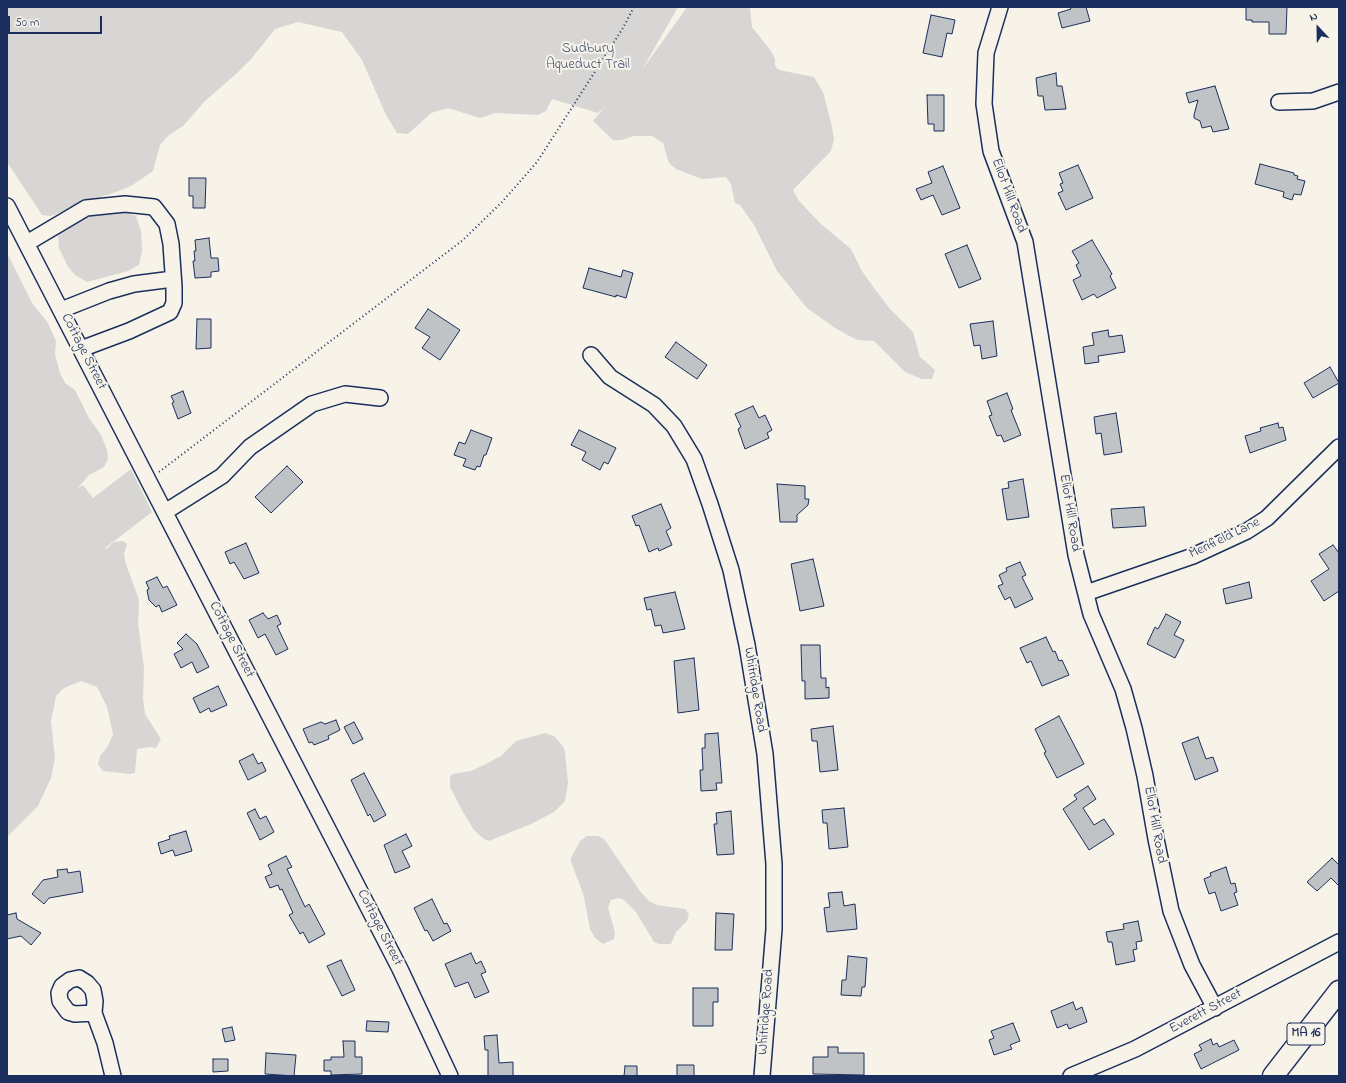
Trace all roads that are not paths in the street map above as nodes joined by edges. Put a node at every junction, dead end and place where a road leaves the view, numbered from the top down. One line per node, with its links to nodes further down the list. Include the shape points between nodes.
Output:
1 (1000, 7): 13 (street, Eliot Hill Road, via 986,53 984,104 991,151 1025,242 1076,555)
2 (1339, 92): 3 (street, via 1313,101)
3 (1279, 102)
4 (7, 206): 5 (street, Cottage Street)
5 (27, 243): 6 (street, via 86,208 125,204 154,207 167,224); 7 (street, Cottage Street)
6 (173, 279): 7 (street, via 134,284); 8 (street, via 174,303 170,312 129,332)
7 (61, 310): 8 (street, Cottage Street)
8 (81, 349): 12 (street, Cottage Street)
9 (591, 355): 20 (street, Whitridge Road, via 610,377 654,405 674,426 694,460 731,570 747,645 765,754 774,864 774,929)
10 (380, 398): 12 (street, via 345,394 312,404 250,446 222,476)
11 (1339, 447): 13 (street, Merifield Lane, via 1267,518 1246,531 1193,556)
12 (165, 512): 19 (street, Cottage Street, via 400,969)
13 (1086, 593): 16 (street, Eliot Hill Road, via 1091,614 1123,689 1146,776 1162,873 1172,911 1192,965)
14 (1339, 942): 16 (street, Everett Street)
15 (1339, 991): 22 (main road, MA 16)
16 (1215, 1008): 21 (street, Everett Street, via 1135,1049)
17 (94, 1013): 18 (street)
18 (113, 1076)
19 (450, 1076)
20 (762, 1076)
21 (1071, 1076)
22 (1273, 1076)

